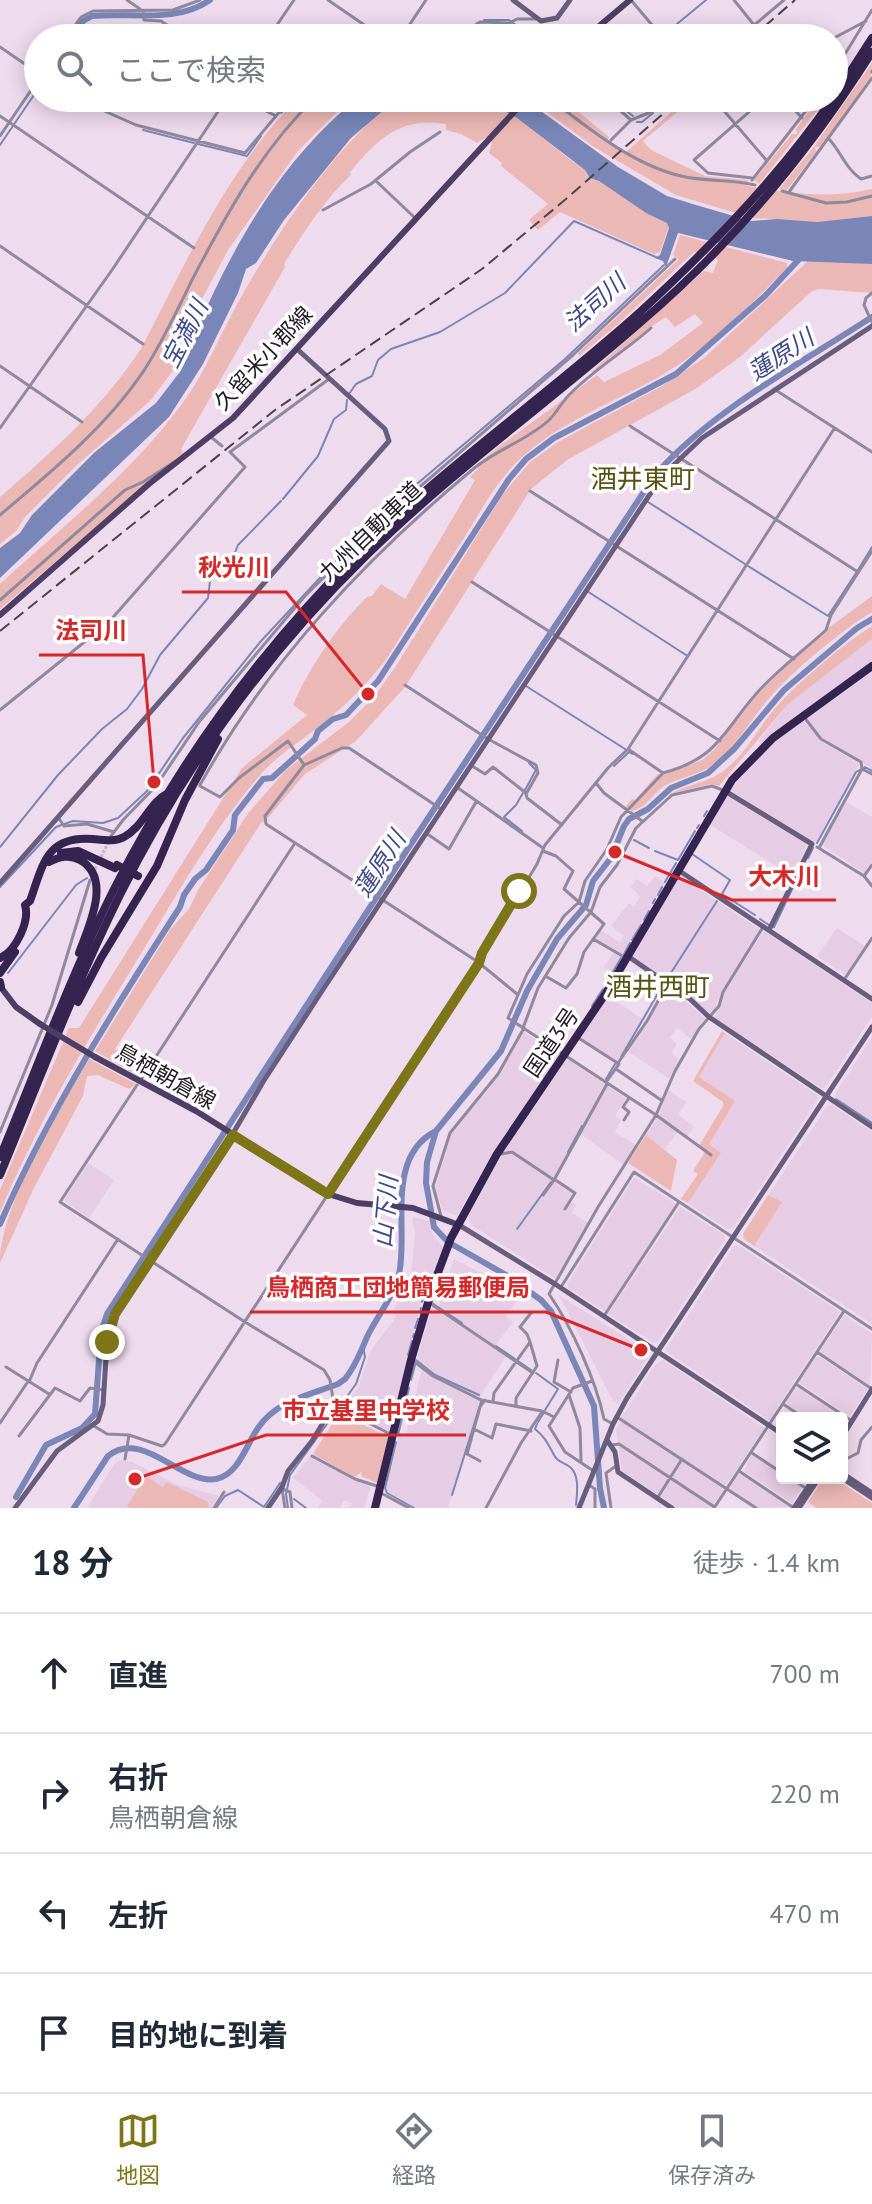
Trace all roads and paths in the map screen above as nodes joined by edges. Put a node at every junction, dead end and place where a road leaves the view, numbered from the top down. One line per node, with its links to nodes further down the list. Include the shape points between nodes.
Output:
1 (127, 0): 12 (street)
2 (200, 0): 12 (street, via 173,10)
3 (294, 0): 18 (street)
4 (328, 0): 19 (street)
5 (426, 0): 20 (street)
6 (513, 0): 13 (street)
7 (570, 0): 13 (street, via 557,18)
8 (630, 0): 23 (main road); 24 (street)
9 (734, 0): 25 (street)
10 (784, 0): 26 (street)
11 (872, 10): 14 (street)
12 (143, 12): 16 (street, via 93,11); 17 (street, via 144,19)
13 (536, 19): 15 (street)
14 (866, 21): 27 (street); 31 (street)
15 (512, 22): 21 (street); 22 (street)
16 (76, 24)
17 (166, 24)
18 (278, 24)
19 (360, 24)
20 (410, 24)
21 (478, 24)
22 (514, 24)
23 (602, 24)
24 (650, 24)
25 (753, 24)
26 (755, 24)
27 (848, 31)
28 (872, 38): 33 (highway, 九州自動車道)
29 (0, 47): 32 (street)
30 (872, 52): 35 (highway, 九州自動車道)
31 (848, 55)
32 (24, 63)
33 (848, 76)
34 (872, 78): 62 (street)
35 (848, 87)
36 (24, 104): 56 (street)
37 (107, 112): 64 (street)
38 (217, 112): 64 (street)
39 (268, 112): 52 (street)
40 (277, 112): 52 (street)
41 (302, 112): 100 (street, via 255,170 135,383 90,435)
42 (514, 112): 75 (main road, 久留米小郡線)
43 (569, 112): 63 (street)
44 (622, 112): 55 (street)
45 (651, 112): 55 (street)
46 (725, 112): 57 (street)
47 (749, 112): 57 (street)
48 (797, 112): 54 (street)
49 (806, 112): 54 (street)
50 (824, 112): 72 (highway, 九州自動車道)
51 (831, 112): 72 (highway, 九州自動車道)
52 (274, 115): 64 (street, via 245,153)
53 (0, 116): 56 (street)
54 (802, 118): 58 (street)
55 (631, 120): 63 (street)
56 (12, 124): 61 (street); 74 (street)
57 (735, 124): 65 (street); 68 (street, via 694,160 708,173)
58 (793, 130): 60 (street); 65 (street)
59 (440, 132): 67 (street)
60 (797, 134)
61 (0, 136)
62 (829, 139): 66 (street, via 855,176); 70 (street)
63 (610, 141): 68 (street, via 674,174)
64 (197, 142): 74 (street)
65 (767, 161): 68 (street)
66 (872, 176)
67 (376, 181): 73 (street); 75 (street)
68 (753, 182)
69 (782, 191): 70 (street)
70 (789, 192): 71 (street, via 826,203)
71 (872, 196)
72 (761, 197): 78 (highway, 九州自動車道)
73 (323, 210)
74 (146, 216): 77 (street); 81 (street)
75 (416, 219): 85 (main road, 久留米小郡線)
76 (0, 246): 81 (street)
77 (194, 248)
78 (704, 257): 114 (highway, 九州自動車道, via 645,319 398,525 299,627); 128 (highway, 九州自動車道, via 359,551 252,672)
79 (675, 259): 133 (street, via 574,356 387,515 305,598 112,834 87,824 64,826)
80 (872, 293): 82 (street, via 864,302)
81 (87, 305): 84 (street); 88 (street)
82 (872, 324): 89 (street)
83 (651, 328): 114 (street, via 590,375 543,425 472,469 386,547)
84 (143, 344)
85 (297, 349): 87 (street); 94 (main road, 久留米小郡線)
86 (0, 366): 88 (street)
87 (329, 378): 115 (street, via 230,452 245,467 167,557 108,623); 133 (street, via 385,429 389,441)
88 (30, 386): 90 (street); 92 (street)
89 (774, 389): 93 (street); 97 (street)
90 (82, 422)
91 (630, 426): 97 (street)
92 (0, 427)
93 (834, 429): 96 (street); 101 (street)
94 (211, 437): 95 (street); 98 (main road, 久留米小郡線)
95 (222, 446)
96 (872, 452)
97 (680, 458): 101 (street); 102 (street)
98 (177, 462): 106 (street, via 125,490); 108 (main road, 久留米小郡線)
99 (530, 491): 102 (street)
100 (0, 515)
101 (776, 519): 104 (street); 107 (street)
102 (615, 545): 107 (street); 109 (street)
103 (872, 551): 104 (street)
104 (858, 572): 110 (street, via 826,630)
105 (472, 582): 109 (street)
106 (0, 600)
107 (717, 611): 110 (street); 113 (street)
108 (0, 615)
109 (556, 635): 113 (street); 117 (street)
110 (794, 659): 118 (street, via 756,694)
111 (872, 666): 116 (highway, 国道3号)
112 (405, 685): 117 (street)
113 (659, 701): 118 (street); 119 (street)
114 (245, 702): 120 (street, via 198,784 220,797 288,741); 149 (highway, via 202,766); 169 (highway, 九州自動車道, via 187,777 137,861)
115 (0, 710)
116 (803, 716): 122 (street, via 821,739); 127 (highway, 国道3号, via 761,749)
117 (488, 739): 121 (street); 129 (street, via 536,765 538,773)
118 (720, 741): 123 (street, via 702,758)
119 (628, 749): 123 (street); 125 (street)
120 (303, 764): 131 (street, via 349,748); 137 (street, via 264,818)
121 (470, 765): 126 (street); 129 (street, via 485,774 493,767)
122 (862, 767): 124 (street); 139 (street)
123 (663, 773): 132 (street)
124 (872, 774)
125 (596, 783): 132 (street); 135 (street)
126 (456, 787): 130 (street); 131 (street)
127 (725, 791): 134 (street, via 712,786 672,795); 138 (street); 145 (highway, 国道3号)
128 (169, 793): 144 (highway, via 158,798 126,837 64,841 51,850); 175 (highway, 九州自動車道, via 107,903)
129 (526, 793): 135 (street, via 531,803)
130 (476, 802): 136 (street, via 449,849); 140 (street)
131 (441, 809): 136 (street)
132 (628, 811): 134 (street); 152 (street, via 588,875)
133 (58, 817): 148 (street)
134 (642, 821): 154 (street, via 600,887)
135 (562, 825): 140 (street)
136 (426, 833): 151 (street)
137 (295, 843): 151 (street); 178 (street)
138 (812, 844): 139 (street); 155 (street)
139 (819, 848): 146 (street)
140 (543, 850): 152 (street, via 573,871 564,889); 161 (street)
141 (49, 862): 143 (highway, via 60,853 78,851); 153 (highway); 175 (highway, via 67,857 82,861 94,879 96,897)
142 (872, 865): 146 (street)
143 (116, 867): 144 (highway, via 90,851 68,847 55,852); 149 (highway, bridge)
144 (41, 870): 153 (highway)
145 (678, 870): 155 (street); 159 (highway, 国道3号)
146 (864, 876): 150 (street)
147 (90, 880): 187 (street, via 52,1005)
148 (0, 883)
149 (147, 883): 169 (highway)
150 (872, 886)
151 (382, 900): 161 (street); 188 (street)
152 (579, 902): 154 (street); 167 (street, via 564,916)
153 (30, 907): 158 (highway); 160 (highway, via 14,947)
154 (591, 912): 157 (street, via 604,924); 163 (street)
155 (766, 928): 164 (street); 170 (street)
156 (872, 938): 164 (street)
157 (593, 939): 159 (street); 163 (street, via 566,988)
158 (13, 955): 160 (highway); 162 (highway)
159 (627, 957): 165 (street); 173 (highway, 国道3号)
160 (0, 960)
161 (478, 962): 167 (street); 194 (street)
162 (0, 973)
163 (546, 976): 172 (street)
164 (844, 980): 168 (street)
165 (668, 983): 170 (street); 176 (street)
166 (0, 985): 188 (main road, 鳥栖朝倉線, bridge, via 16,1007 40,1024)
167 (517, 994): 172 (street, via 509,1019)
168 (872, 999)
169 (66, 1016): 192 (highway, 九州自動車道)
170 (709, 1017): 181 (street); 183 (street)
171 (872, 1027): 181 (street)
172 (524, 1028): 174 (street); 198 (street, via 498,1074 450,1133 433,1186 442,1213)
173 (577, 1037): 174 (highway, 国道3号); 176 (street)
174 (564, 1057): 179 (street); 189 (highway, 国道3号)
175 (40, 1059): 191 (highway, 九州自動車道)
176 (618, 1063): 177 (street)
177 (616, 1069): 179 (street); 183 (street)
178 (142, 1078)
179 (606, 1084): 182 (street); 193 (street)
180 (137, 1085): 201 (street, via 60,1202)
181 (826, 1096): 186 (street); 200 (street)
182 (629, 1098): 184 (street); 185 (street)
183 (662, 1101): 184 (street)
184 (656, 1115): 190 (street); 203 (street, via 598,1207)
185 (624, 1120)
186 (872, 1127)
187 (0, 1132)
188 (233, 1135): 194 (main road, 鳥栖朝倉線); 202 (street)
189 (497, 1153): 193 (street, via 512,1152); 199 (highway, 国道3号)
190 (711, 1155)
191 (0, 1157)
192 (0, 1175)
193 (554, 1180): 195 (street); 197 (street, via 575,1193)
194 (328, 1194): 198 (main road, 鳥栖朝倉線); 208 (street)
195 (543, 1195)
196 (679, 1202): 200 (street); 203 (street, via 634,1172); 207 (street)
197 (565, 1209)
198 (434, 1214): 199 (main road, 鳥栖朝倉線)
199 (459, 1225): 203 (street); 204 (highway, 国道3号)
200 (733, 1238): 205 (street); 211 (street)
201 (118, 1239): 202 (street); 219 (street)
202 (150, 1260): 208 (street); 222 (street, via 112,1320)
203 (558, 1286): 207 (street); 218 (street, via 549,1294)
204 (427, 1304): 213 (highway, 国道3号); 215 (street)
205 (844, 1311): 209 (street); 212 (street)
206 (531, 1313): 210 (street, via 520,1327)
207 (604, 1317): 211 (street)
208 (245, 1322): 228 (street, via 324,1370); 246 (street, via 163,1446)
209 (872, 1329)
210 (530, 1342): 215 (street); 217 (street, via 537,1366)
211 (657, 1352): 233 (street); 237 (street)
212 (817, 1352): 220 (street); 221 (street)
213 (411, 1360): 225 (street); 245 (highway, 国道3号)
214 (558, 1360): 223 (street, via 554,1382)
215 (516, 1361): 217 (street); 226 (street)
216 (6, 1367): 219 (street)
217 (533, 1373): 229 (street)
218 (591, 1381): 223 (street); 236 (street, via 604,1419)
219 (28, 1382): 224 (street); 235 (street)
220 (796, 1384): 227 (street); 234 (street)
221 (872, 1389): 234 (street)
222 (104, 1390): 224 (street, via 90,1388 83,1401 58,1388); 238 (street)
223 (570, 1393): 232 (street); 254 (street, via 580,1428)
224 (49, 1394): 244 (street)
225 (485, 1400): 226 (street); 241 (street)
226 (493, 1402): 229 (street)
227 (783, 1404): 231 (street); 237 (street)
228 (334, 1405): 245 (street); 265 (street)
229 (516, 1406): 230 (street)
230 (542, 1411): 232 (street); 243 (street)
231 (795, 1412)
232 (554, 1417): 254 (street, via 549,1426 565,1452)
233 (617, 1417): 236 (street); 252 (street)
234 (852, 1421): 239 (street)
235 (0, 1423)
236 (613, 1424): 247 (street)
237 (768, 1425): 242 (street); 248 (street)
238 (94, 1426): 246 (street); 272 (street, via 57,1451)
239 (848, 1427)
240 (872, 1427): 251 (street, via 858,1453)
241 (474, 1429): 243 (street, via 492,1438 496,1424); 253 (street, via 467,1454)
242 (776, 1430)
243 (531, 1431): 279 (street)
244 (19, 1436)
245 (393, 1436): 268 (highway, 国道3号)
246 (128, 1437): 250 (street)
247 (610, 1443): 255 (street); 257 (street); 259 (street)
248 (751, 1452): 256 (street); 258 (street)
249 (312, 1456): 268 (street)
250 (126, 1458)
251 (848, 1458)
252 (682, 1459): 259 (street); 266 (street)
253 (480, 1461)
254 (581, 1462): 257 (street)
255 (616, 1466): 271 (street, via 621,1475); 282 (street, via 606,1473)
256 (776, 1469)
257 (595, 1471): 264 (street)
258 (739, 1471): 266 (street); 286 (street)
259 (670, 1478): 271 (street); 284 (street)
260 (848, 1480): 270 (street)
261 (799, 1484): 267 (street)
262 (811, 1484): 267 (street)
263 (812, 1484): 286 (street)
264 (589, 1485): 280 (street); 281 (street, via 595,1489)
265 (282, 1488): 274 (street); 275 (street); 276 (street, via 290,1492)
266 (726, 1489): 284 (street); 285 (street)
267 (807, 1489): 286 (street)
268 (380, 1490): 277 (highway, 国道3号); 278 (street)
269 (224, 1492): 273 (street)
270 (872, 1495)
271 (657, 1498): 283 (street)
272 (15, 1508)
273 (214, 1508)
274 (268, 1508)
275 (285, 1508)
276 (292, 1508)
277 (375, 1508)
278 (409, 1508)
279 (486, 1508)
280 (579, 1508)
281 (595, 1508)
282 (611, 1508)
283 (672, 1508)
284 (715, 1508)
285 (756, 1508)
286 (796, 1508)

